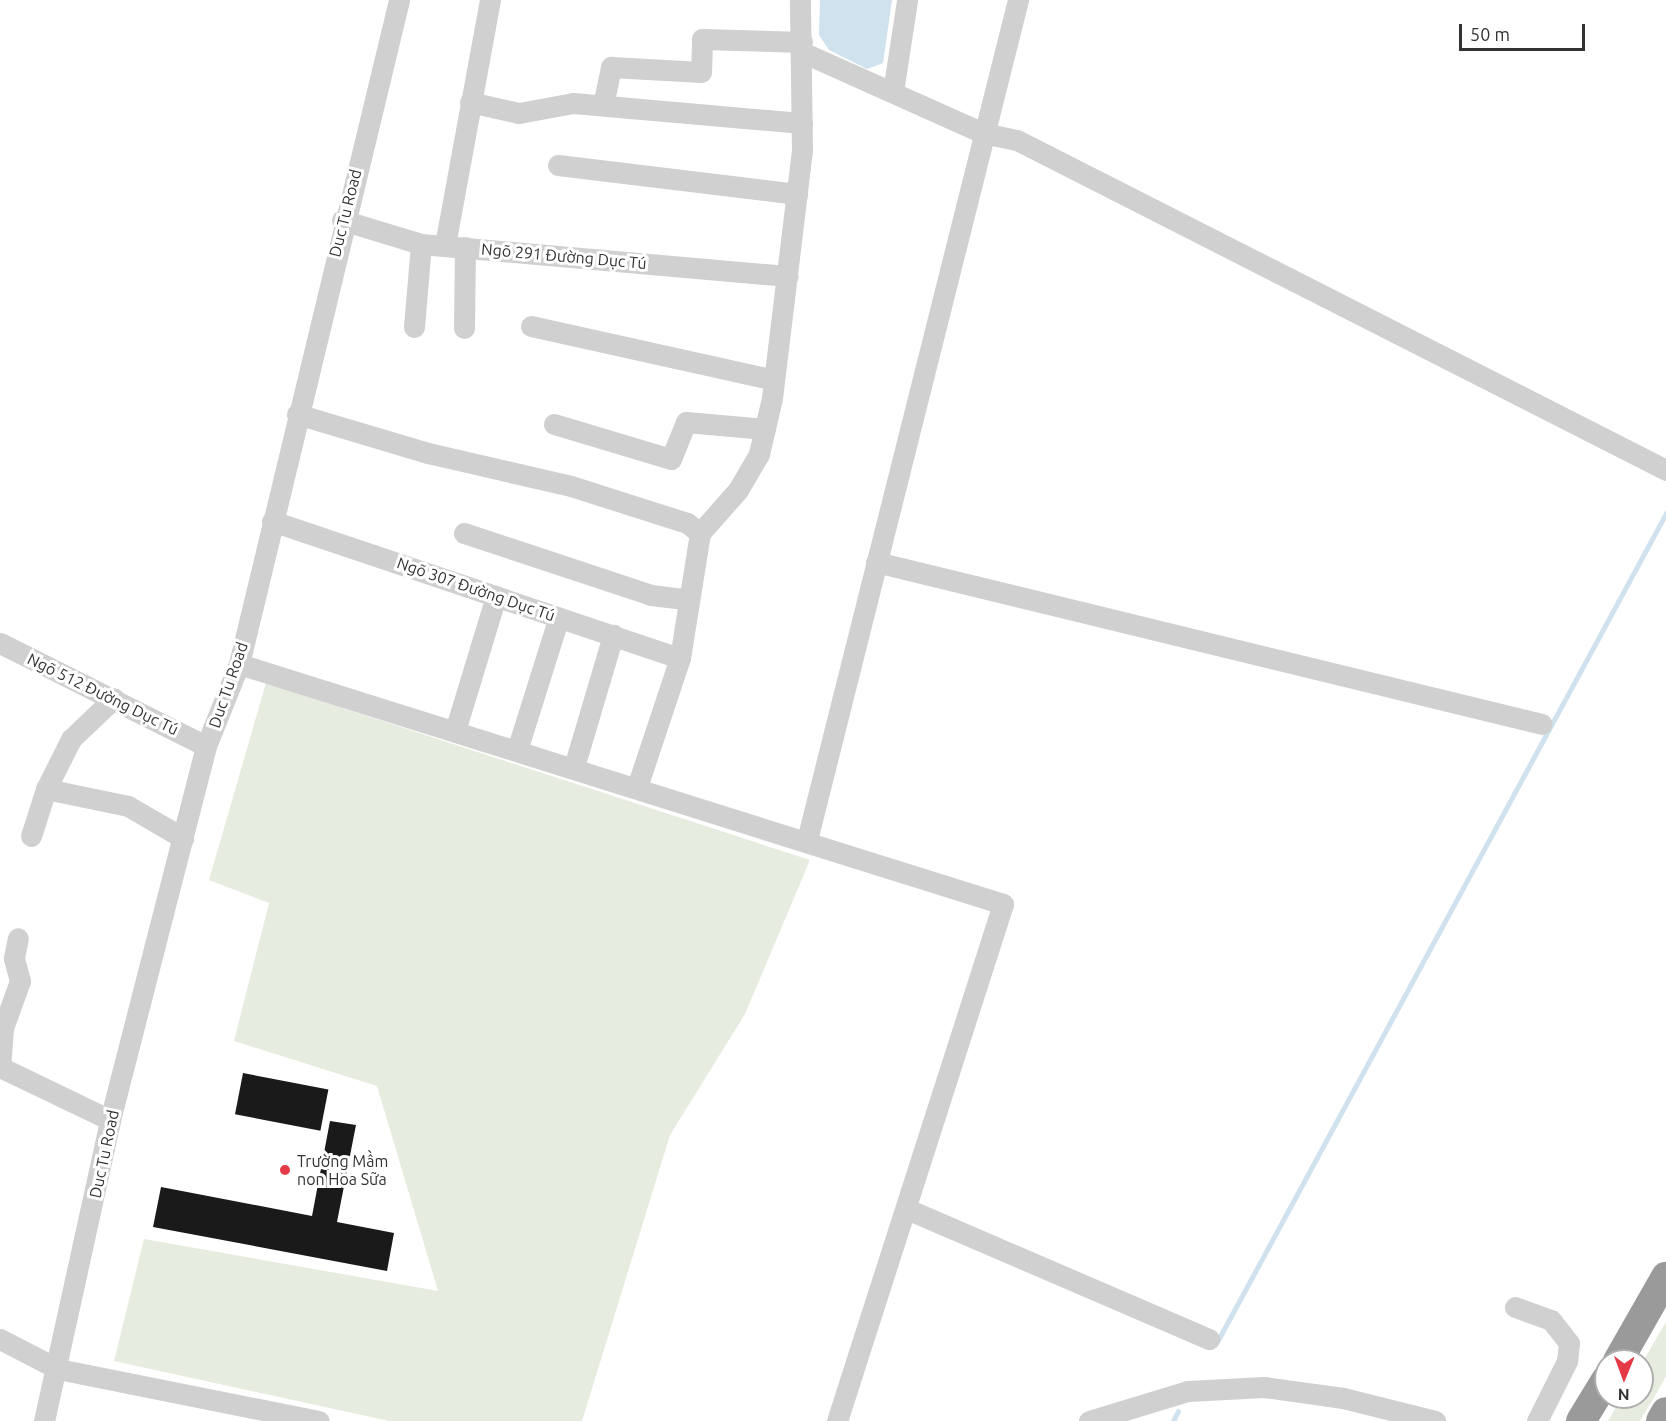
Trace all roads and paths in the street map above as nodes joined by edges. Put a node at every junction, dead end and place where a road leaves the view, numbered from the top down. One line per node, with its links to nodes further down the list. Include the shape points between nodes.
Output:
1 (399, 0): 14 (street, Duc Tu Road)
2 (490, 0): 8 (street)
3 (800, 0): 6 (street)
4 (907, 0): 7 (street)
5 (1018, 0): 11 (street)
6 (802, 47): 7 (street); 9 (street, via 702,39 701,72 610,67); 10 (street)
7 (893, 92): 11 (street)
8 (470, 102): 9 (street, via 519,113 549,105); 16 (street)
9 (603, 105): 10 (street)
10 (802, 123): 13 (street)
11 (983, 133): 25 (street, via 1017,140); 29 (street)
12 (558, 165): 13 (street)
13 (797, 194): 17 (street)
14 (342, 220): 15 (street, Ngõ 291 Đường Dục Tú); 22 (street, Duc Tu Road)
15 (421, 244): 16 (street, Ngõ 291 Đường Dục Tú); 19 (street)
16 (455, 246): 17 (street, Ngõ 291 Đường Dục Tú); 20 (street)
17 (788, 276): 21 (street)
18 (531, 326): 21 (street)
19 (414, 327)
20 (464, 328)
21 (774, 381): 24 (street)
22 (297, 414): 26 (street, Duc Tu Road); 28 (street, via 428,453 571,486 687,523)
23 (554, 424): 24 (street, via 671,459 686,422)
24 (765, 429): 28 (street, via 759,454 738,490)
25 (1666, 470)
26 (272, 521): 30 (street, Ngõ 307 Đường Dục Tú); 36 (street, Duc Tu Road)
27 (464, 533): 31 (street, via 631,589)
28 (700, 533): 31 (street)
29 (876, 562): 38 (street); 47 (street)
30 (496, 596): 32 (street, Ngõ 307 Đường Dục Tú); 39 (street)
31 (689, 600): 35 (street)
32 (559, 617): 33 (street, Ngõ 307 Đường Dục Tú); 41 (street)
33 (613, 635): 35 (street, Ngõ 307 Đường Dục Tú); 42 (street)
34 (0, 643): 37 (street, Ngõ 512 Đường Dục Tú)
35 (680, 658): 43 (street)
36 (239, 664): 39 (street); 40 (street, Duc Tu Road)
37 (114, 698): 40 (street, Ngõ 512 Đường Dục Tú); 44 (street, via 71,739)
38 (1542, 724)
39 (455, 730): 41 (street)
40 (206, 746): 46 (street, Duc Tu Road)
41 (517, 750): 42 (street)
42 (574, 767): 43 (street)
43 (637, 787): 47 (street)
44 (46, 789): 45 (street); 46 (street, via 128,806)
45 (31, 836)
46 (183, 838): 50 (street, Duc Tu Road)
47 (807, 840): 51 (street, via 1003,904)
48 (18, 938): 49 (street, via 14,958 20,981 3,1028)
49 (0, 1067): 50 (street)
50 (110, 1120): 57 (street, Duc Tu Road)
51 (908, 1209): 55 (street); 62 (street)
52 (1666, 1277): 56 (highway)
53 (1515, 1307): 65 (street, via 1551,1320 1569,1343 1567,1361)
54 (0, 1339): 57 (street)
55 (1209, 1339)
56 (1625, 1349)
57 (58, 1370): 60 (street, Duc Tu Road); 61 (street)
58 (1594, 1400): 66 (highway)
59 (1666, 1412): 67 (highway)
60 (44, 1421)
61 (319, 1421)
62 (837, 1421)
63 (1089, 1421): 64 (street, via 1188,1391 1264,1388 1333,1396)
64 (1436, 1421)
65 (1537, 1421)
66 (1581, 1421)
67 (1661, 1421)

